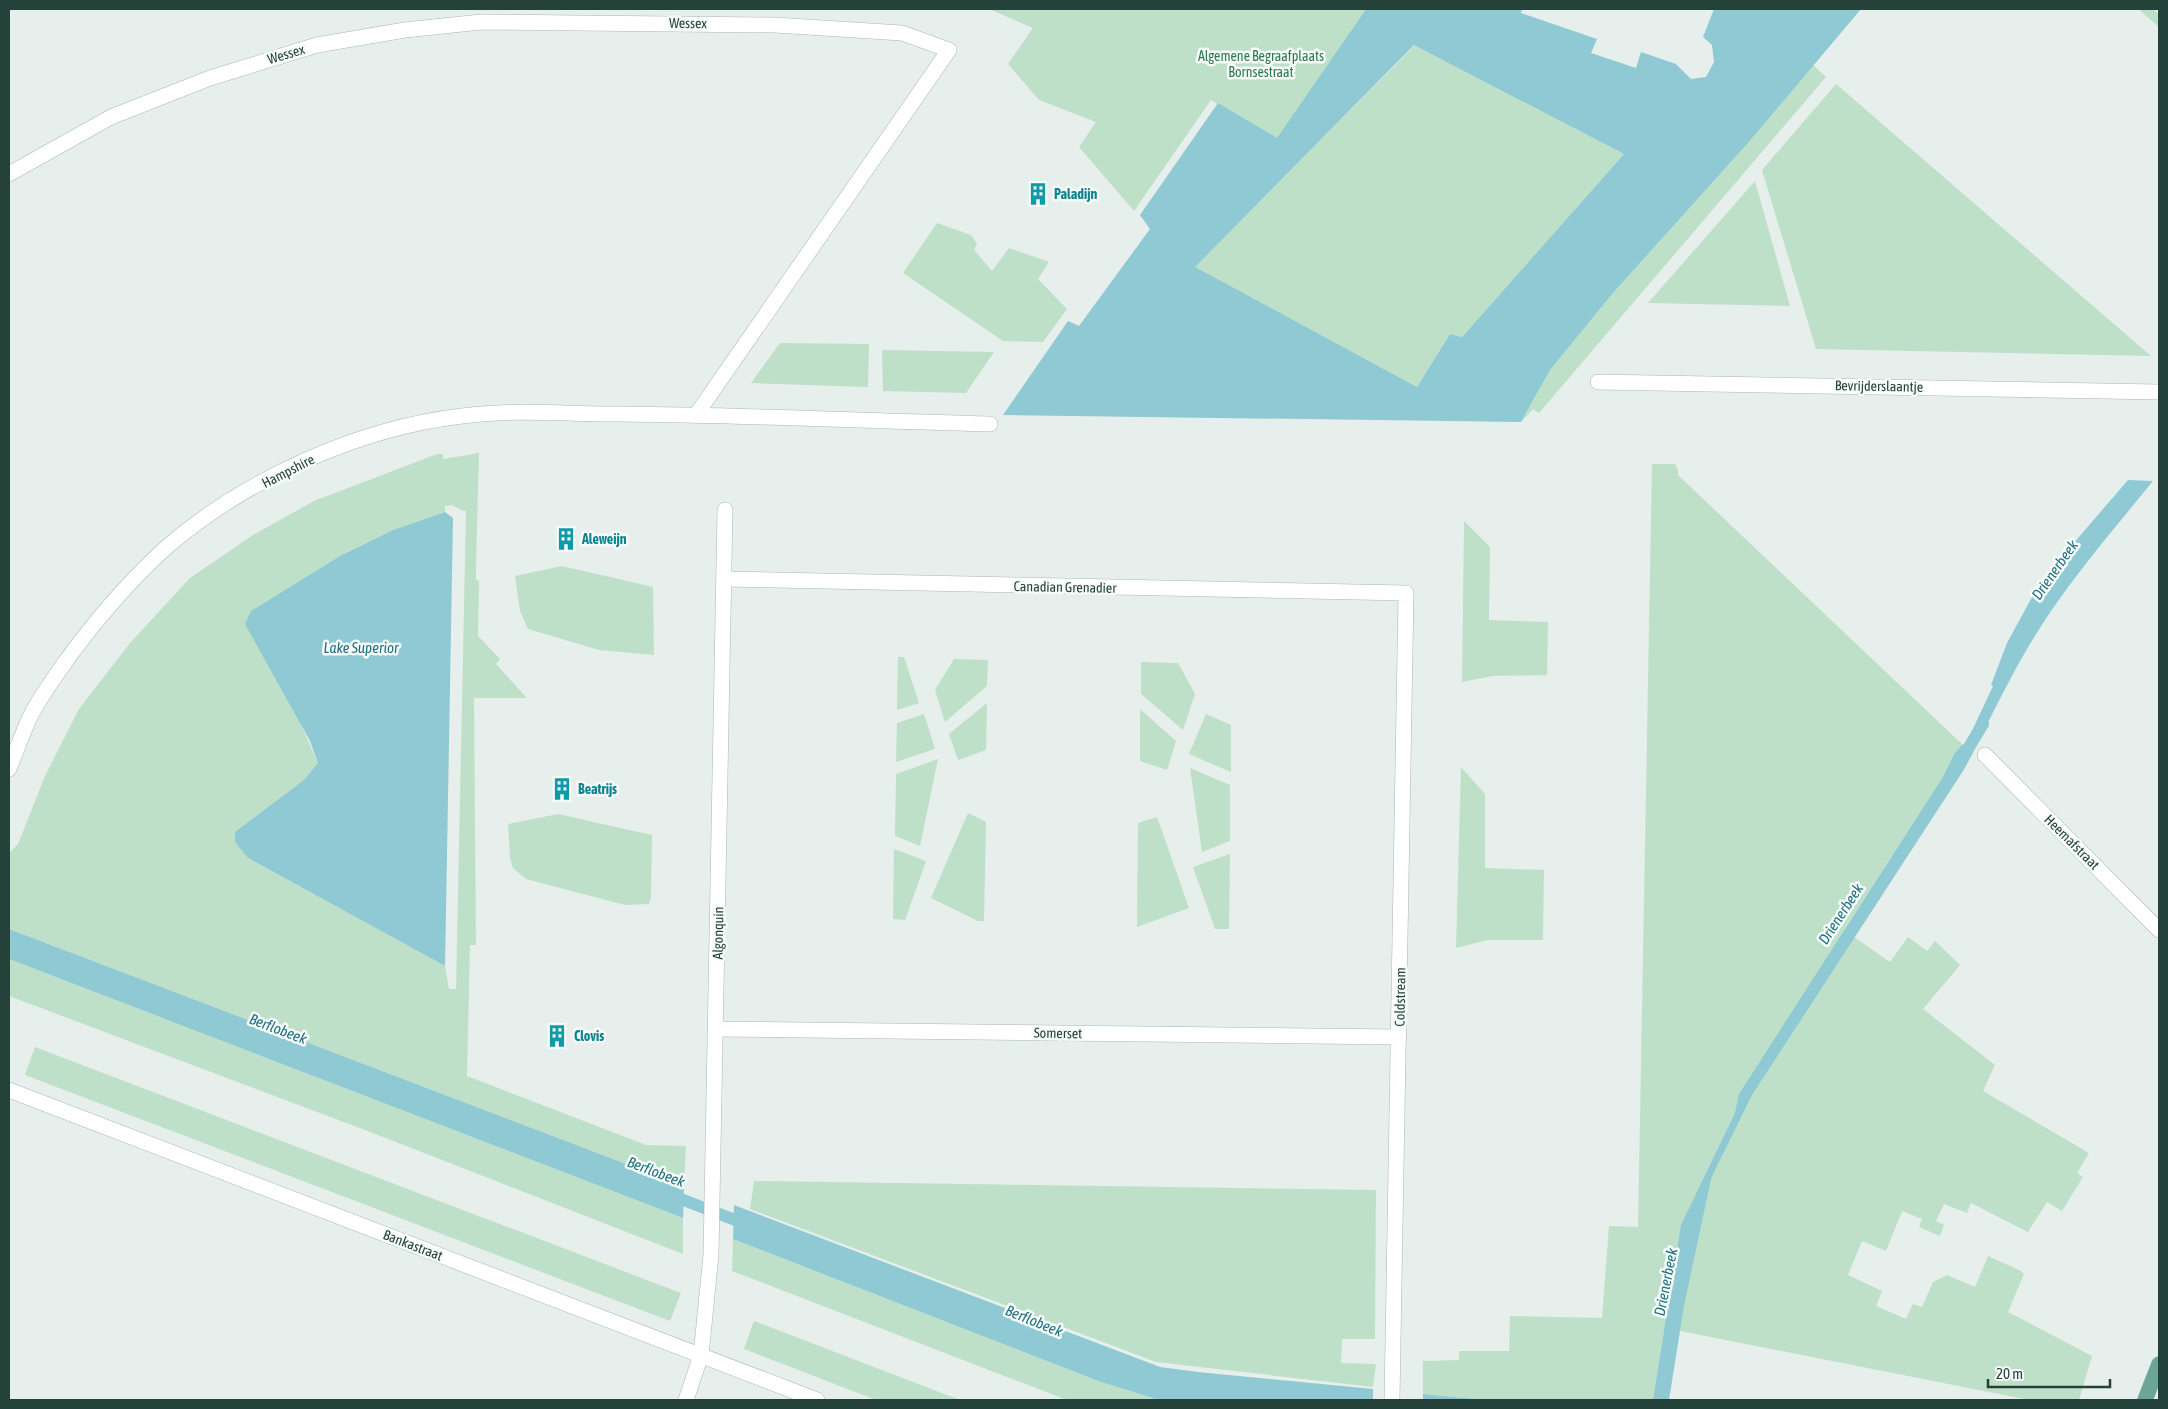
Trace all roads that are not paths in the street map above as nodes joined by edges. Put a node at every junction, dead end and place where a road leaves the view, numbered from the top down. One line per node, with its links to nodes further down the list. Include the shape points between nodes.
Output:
1 (649, 16): 2 (street, Wessex, via 481,22 405,30 317,45 210,78 111,116); 5 (street, Wessex, via 902,33 950,50)
2 (9, 174)
3 (1598, 382): 4 (street, Bevrijderslaantje)
4 (2159, 392)
5 (696, 415): 6 (street); 11 (street, Hampshire, via 499,413 461,416 407,425 362,438 272,478 217,510 170,545 97,620 31,715)
6 (990, 424)
7 (725, 510): 8 (street, Algonquin)
8 (724, 580): 9 (street, Canadian Grenadier); 13 (street, Algonquin)
9 (1406, 593): 14 (street, Coldstream)
10 (1985, 755): 12 (street, Heemafstraat)
11 (9, 769)
12 (2159, 930)
13 (717, 1029): 14 (street, Somerset); 16 (street, Algonquin, via 711,1255)
14 (1399, 1036): 20 (street, Coldstream)
15 (9, 1090): 16 (street, Bankastraat)
16 (701, 1355): 18 (street, Algonquin); 19 (street, Bankastraat)
17 (2159, 1364): 21 (main road)
18 (686, 1400)
19 (817, 1400)
20 (1392, 1400)
21 (2145, 1400)

